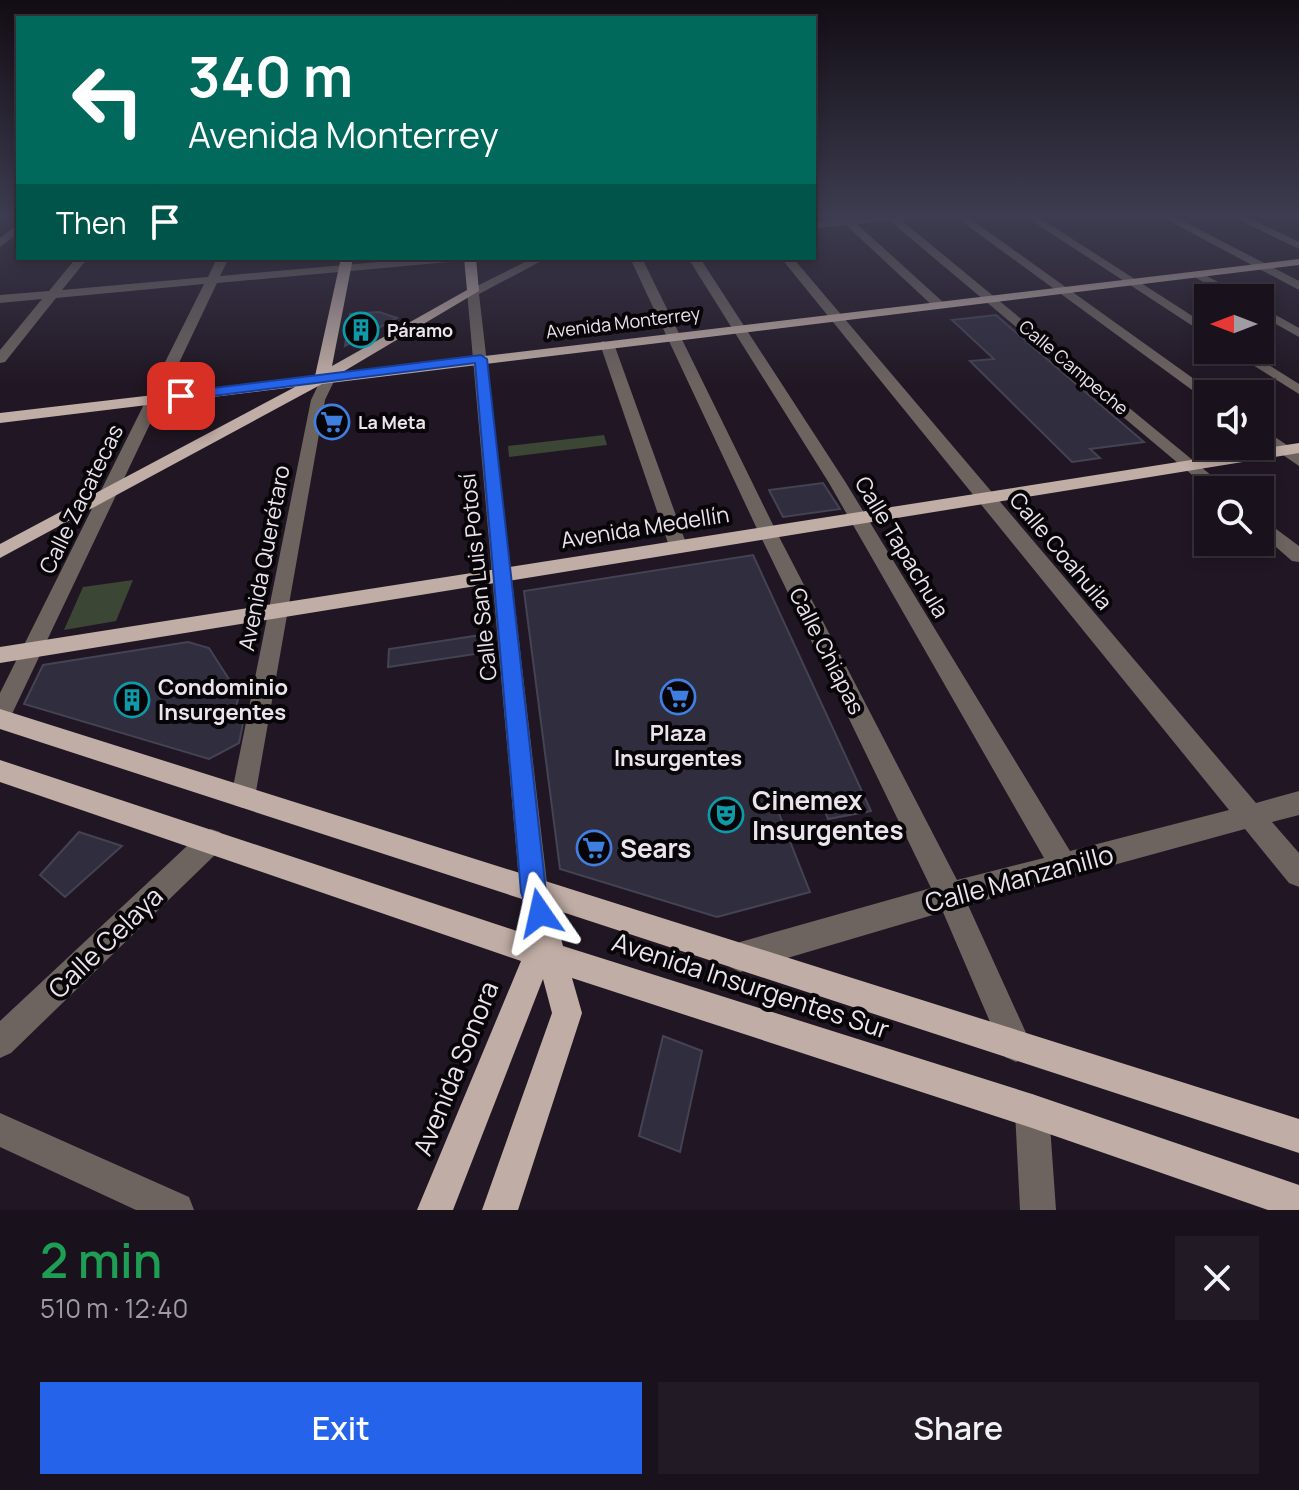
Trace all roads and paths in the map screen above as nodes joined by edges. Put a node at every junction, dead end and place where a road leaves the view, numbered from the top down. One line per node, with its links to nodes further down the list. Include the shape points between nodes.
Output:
1 (71, 271): 23 (street)
2 (216, 271): 17 (street, Calle Zacatecas)
3 (286, 271): 17 (street)
4 (344, 271): 39 (main road, Avenida Querétaro)
5 (471, 271): 22 (main road, Calle San Luis Potosí)
6 (516, 271): 22 (street)
7 (642, 271): 32 (street, Calle Chiapas)
8 (703, 271): 30 (street, Calle Tapachula)
9 (798, 271): 27 (street, Calle Coahuila)
10 (902, 271): 26 (street)
11 (960, 271): 24 (street, Calle Campeche)
12 (1036, 271): 21 (street)
13 (1115, 271): 18 (street)
14 (1221, 271): 16 (main road, Avenida Monterrey)
15 (1271, 271): 20 (street)
16 (1197, 274): 18 (main road, Avenida Monterrey); 19 (street)
17 (211, 282): 23 (street); 43 (street, Calle Zacatecas)
18 (1131, 282): 21 (main road, Avenida Monterrey); 29 (street)
19 (1214, 284)
20 (1299, 286)
21 (1062, 290): 24 (main road, Avenida Monterrey); 40 (street)
22 (473, 291): 35 (main road); 36 (street, Calle San Luis Potosí)
23 (53, 295): 25 (street); 34 (street)
24 (993, 298): 26 (main road, Avenida Monterrey); 48 (street, Calle Campeche)
25 (0, 299)
26 (939, 305): 27 (main road, Avenida Monterrey)
27 (836, 317): 30 (main road, Avenida Monterrey); 51 (street, Calle Coahuila)
28 (1274, 318): 31 (street)
29 (1194, 323)
30 (742, 328): 32 (main road, Avenida Monterrey); 52 (street, Calle Tapachula)
31 (1299, 333)
32 (673, 336): 33 (main road, Avenida Monterrey); 53 (street, Calle Chiapas)
33 (607, 344): 36 (main road, Avenida Monterrey); 55 (street)
34 (0, 359)
35 (354, 359): 38 (main road, via 356,366); 39 (main road)
36 (481, 359): 38 (main road, Avenida Monterrey); 58 (street, Calle San Luis Potosí)
37 (1258, 364): 41 (street)
38 (370, 372): 39 (main road, Avenida Monterrey)
39 (325, 378): 42 (main road); 43 (main road, Avenida Monterrey); 44 (street, Avenida Querétaro)
40 (1194, 385)
41 (1299, 390)
42 (287, 396): 44 (main road); 50 (main road)
43 (154, 400): 45 (main road, Avenida Monterrey); 50 (street, Calle Zacatecas)
44 (318, 400): 59 (street, Avenida Querétaro)
45 (0, 418)
46 (1274, 441): 47 (street)
47 (1294, 453): 48 (main road, Avenida Medellín)
48 (1190, 465): 49 (street, Calle Campeche); 51 (main road, Avenida Medellín)
49 (1203, 476)
50 (108, 493): 56 (main road); 60 (street, Calle Zacatecas)
51 (984, 496): 52 (main road, Avenida Medellín); 66 (street, Calle Coahuila)
52 (857, 517): 53 (main road, Avenida Medellín); 68 (street, Calle Tapachula)
53 (767, 531): 55 (main road, Avenida Medellín); 71 (street, Calle Chiapas)
54 (1274, 535): 57 (street)
55 (678, 546): 58 (main road, Avenida Medellín)
56 (0, 552)
57 (1299, 556)
58 (502, 574): 59 (main road, Avenida Medellín); 70 (street, Calle San Luis Potosí)
59 (280, 609): 60 (main road, Avenida Medellín); 64 (street, Avenida Querétaro)
60 (32, 650): 61 (main road, Avenida Medellín); 62 (street, Calle Zacatecas)
61 (0, 655)
62 (0, 717): 64 (main road, Avenida Insurgentes Sur)
63 (0, 771): 67 (main road, Avenida Insurgentes Sur)
64 (243, 797): 70 (main road, Avenida Insurgentes Sur)
65 (1299, 803): 66 (street, Calle Manzanillo)
66 (1250, 817): 68 (street, Calle Manzanillo); 69 (street, Calle Coahuila)
67 (211, 841): 72 (main road, Avenida Insurgentes Sur); 74 (street, Calle Celaya)
68 (1063, 865): 71 (street, Calle Manzanillo)
69 (1299, 874)
70 (534, 892): 72 (main road); 73 (main road, Avenida Insurgentes Sur)
71 (950, 896): 73 (street, Calle Manzanillo); 75 (street, Calle Chiapas)
72 (546, 954): 76 (main road, Avenida Insurgentes Sur); 81 (main road, Avenida Sonora); 82 (main road, via 567,1013)
73 (739, 957): 75 (main road, Avenida Insurgentes Sur)
74 (0, 1042)
75 (1016, 1046): 78 (main road, Avenida Insurgentes Sur)
76 (1032, 1111): 79 (main road, Avenida Insurgentes Sur); 83 (street)
77 (0, 1130): 80 (street)
78 (1299, 1136)
79 (1299, 1203)
80 (176, 1210)
81 (435, 1210)
82 (500, 1210)
83 (1038, 1210)

